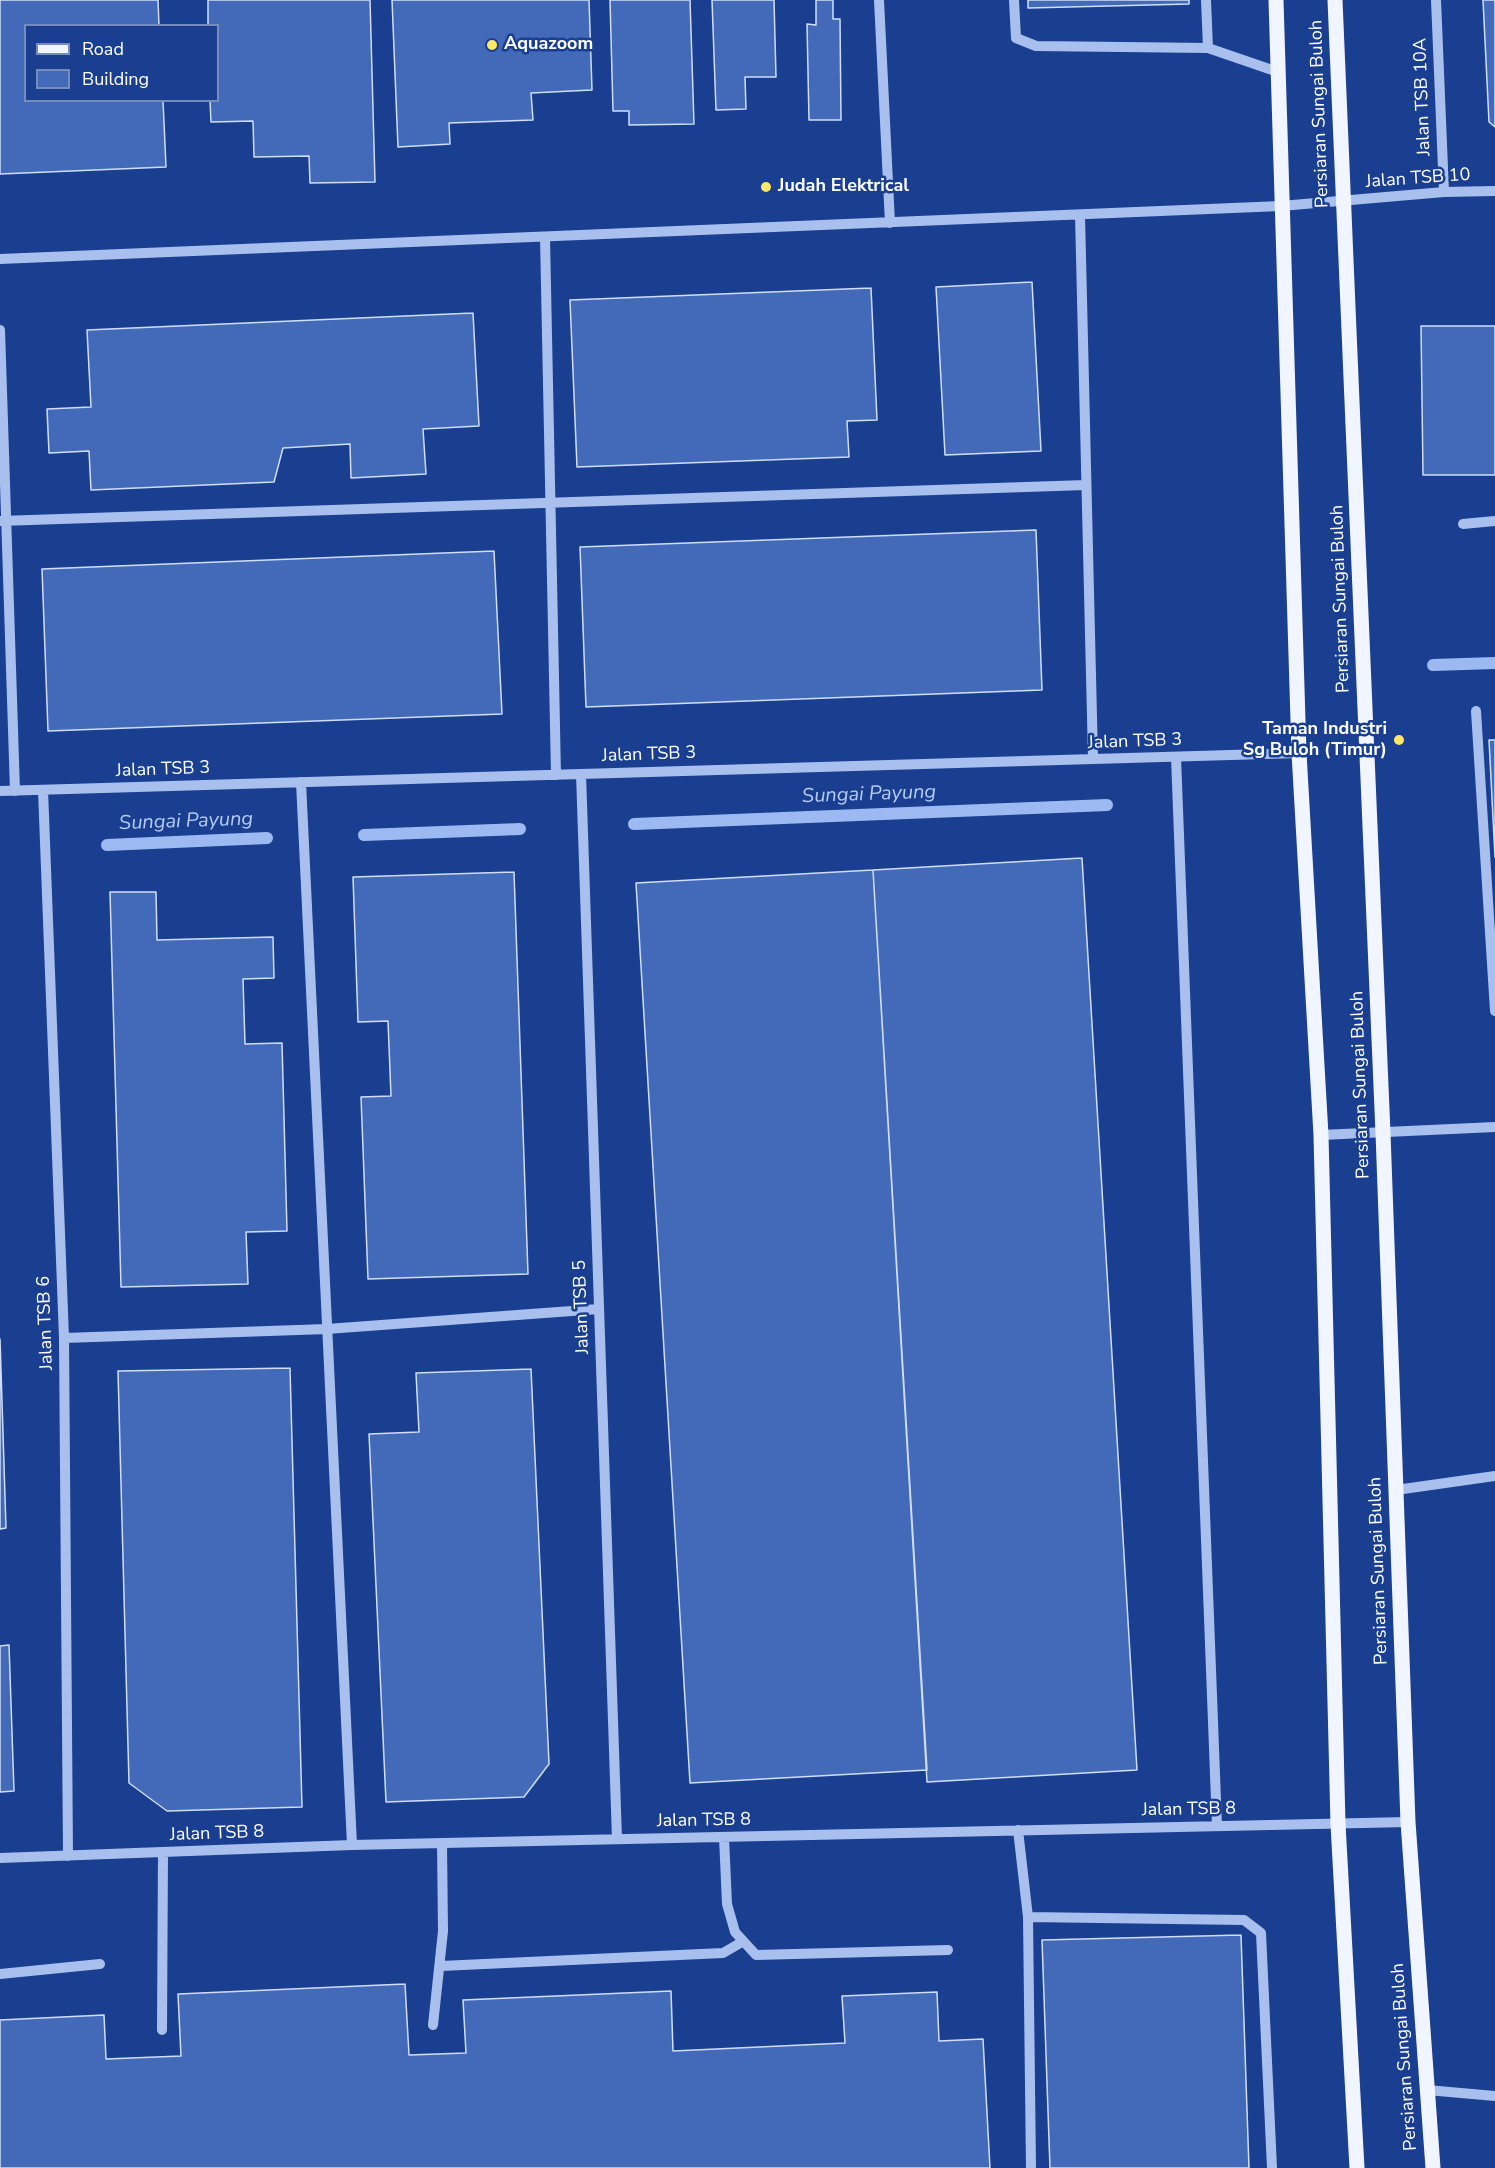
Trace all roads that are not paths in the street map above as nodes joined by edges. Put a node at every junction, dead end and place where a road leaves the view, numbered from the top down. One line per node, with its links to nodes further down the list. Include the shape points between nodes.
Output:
1 (879, 0): 14 (street)
2 (1014, 0): 7 (street, via 1016,38 1036,46)
3 (1206, 0): 7 (street)
4 (1276, 0): 8 (main road)
5 (1335, 0): 11 (main road, Persiaran Sungai Buloh)
6 (1436, 0): 10 (street, Jalan TSB 10A)
7 (1208, 48): 8 (street)
8 (1278, 72): 12 (main road)
9 (1495, 191): 10 (street, Jalan TSB 10)
10 (1444, 192): 11 (street, Jalan TSB 10)
11 (1344, 200): 12 (street, Jalan TSB 10); 35 (main road, Persiaran Sungai Buloh)
12 (1281, 206): 13 (street, Jalan TSB 10); 24 (main road)
13 (1080, 215): 14 (street, Jalan TSB 10); 18 (street)
14 (890, 223): 15 (street, Jalan TSB 10)
15 (545, 237): 16 (street, Jalan TSB 10); 19 (street)
16 (0, 259)
17 (0, 330): 20 (street)
18 (1086, 485): 19 (street); 26 (street)
19 (551, 501): 20 (street); 28 (street)
20 (3, 520): 32 (street)
21 (1495, 520): 22 (street)
22 (1463, 524)
23 (1476, 711): 33 (street)
24 (1299, 753): 25 (street, Jalan TSB 3); 36 (main road)
25 (1176, 757): 26 (street, Jalan TSB 3); 44 (street)
26 (1093, 759): 27 (street, Jalan TSB 3)
27 (581, 774): 28 (street, Jalan TSB 3); 37 (street, Jalan TSB 5)
28 (556, 775): 29 (street, Jalan TSB 3)
29 (301, 782): 30 (street, Jalan TSB 3); 38 (street)
30 (43, 790): 32 (street, Jalan TSB 3); 39 (street, Jalan TSB 6)
31 (0, 791): 32 (street, Jalan TSB 3)
32 (15, 791)
33 (1495, 1011)
34 (1495, 1127): 35 (street)
35 (1383, 1133): 36 (street); 41 (main road, Persiaran Sungai Buloh)
36 (1321, 1135): 43 (main road)
37 (599, 1309): 38 (street); 47 (street, Jalan TSB 5)
38 (327, 1329): 39 (street); 49 (street)
39 (64, 1338): 51 (street, Jalan TSB 6)
40 (1495, 1476): 41 (street)
41 (1396, 1490): 42 (main road, Persiaran Sungai Buloh)
42 (1408, 1822): 43 (street, Jalan TSB 8); 61 (main road, Persiaran Sungai Buloh)
43 (1338, 1824): 44 (street, Jalan TSB 8); 65 (main road)
44 (1217, 1826): 45 (street, Jalan TSB 8)
45 (1018, 1830): 46 (street, Jalan TSB 8); 53 (street)
46 (724, 1837): 47 (street, Jalan TSB 8); 54 (street, via 727,1904)
47 (617, 1839): 48 (street, Jalan TSB 8)
48 (442, 1843): 49 (street, Jalan TSB 8); 57 (street)
49 (352, 1845): 50 (street, Jalan TSB 8)
50 (163, 1852): 51 (street, Jalan TSB 8); 60 (street)
51 (68, 1856): 52 (street, Jalan TSB 8)
52 (0, 1858)
53 (1028, 1917): 63 (street); 64 (street, via 1244,1920 1261,1933)
54 (742, 1942): 55 (street, via 756,1955); 57 (street, via 723,1953)
55 (948, 1950)
56 (100, 1964): 58 (street)
57 (441, 1966): 59 (street)
58 (0, 1974)
59 (433, 2025)
60 (162, 2030)
61 (1427, 2090): 62 (street); 66 (main road, Persiaran Sungai Buloh)
62 (1495, 2096)
63 (1031, 2168)
64 (1272, 2168)
65 (1357, 2168)
66 (1433, 2168)

